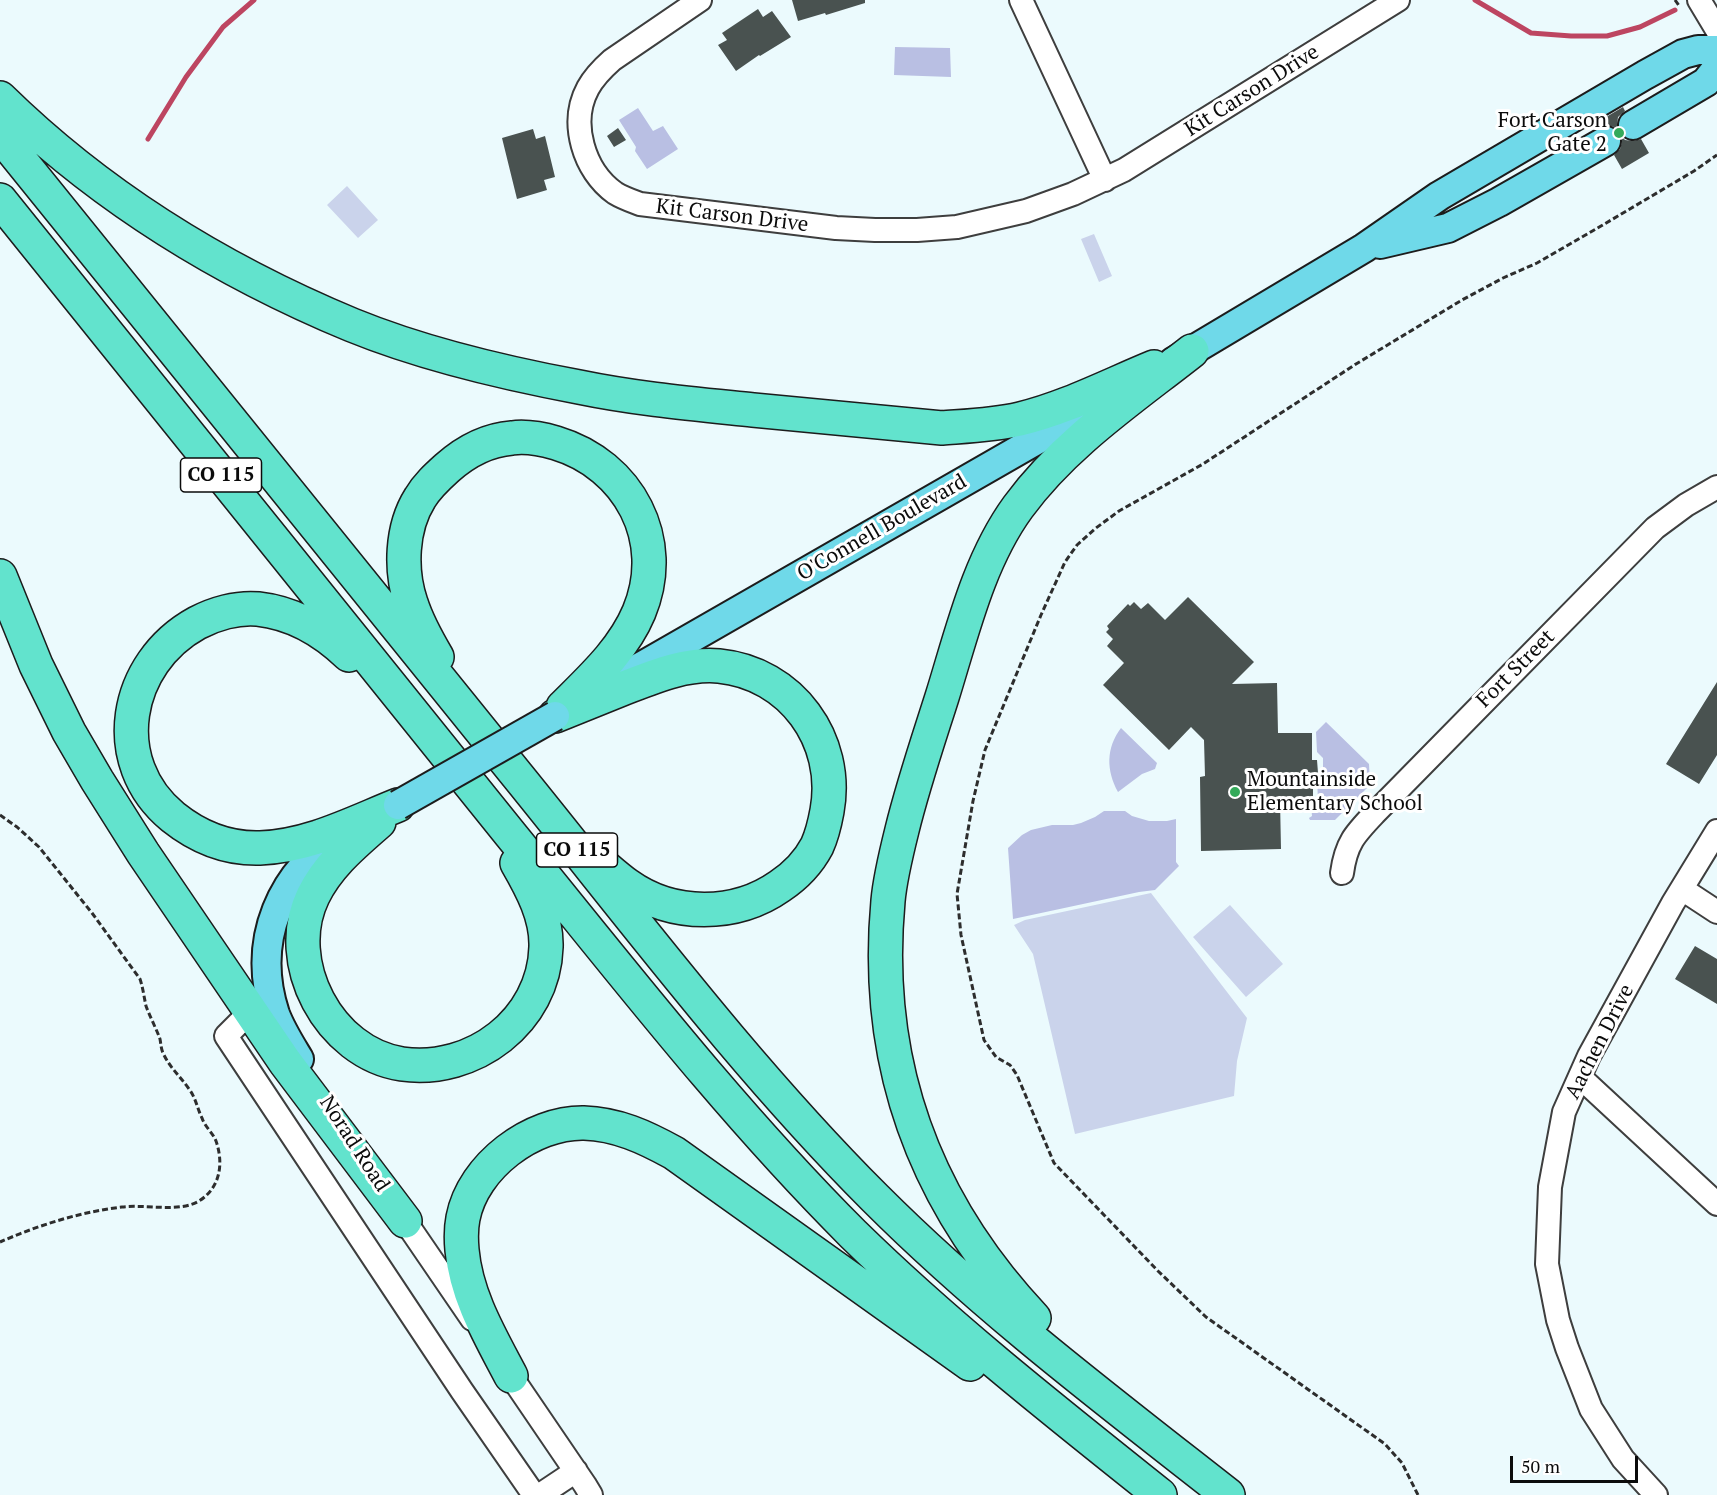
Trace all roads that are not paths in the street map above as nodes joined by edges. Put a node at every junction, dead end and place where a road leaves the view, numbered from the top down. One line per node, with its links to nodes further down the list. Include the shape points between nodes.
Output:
1 (700, 0): 16 (street, Kit Carson Drive, via 602,68 582,101 579,115 585,154 605,184 627,200 836,228 917,230 1026,212)
2 (1021, 0): 16 (street)
3 (1398, 0): 16 (street, Kit Carson Drive)
4 (1699, 0): 5 (street)
5 (1717, 30)
6 (1717, 50): 8 (main road, O'Connell Boulevard, via 1683,54)
7 (1717, 68): 10 (main road, via 1706,82)
8 (1646, 75): 10 (main road, via 1666,82); 14 (main road, O'Connell Boulevard)
9 (0, 98): 19 (highway, via 104,188 245,276 354,325 430,351 570,386 665,401 960,427 1020,419 1058,407)
10 (1669, 104): 11 (main road)
11 (1633, 125)
12 (0, 135): 23 (highway, CO 115)
13 (1606, 141): 15 (main road, O'Connell Boulevard)
14 (1525, 145): 15 (main road, via 1566,139 1568,153); 18 (main road, O'Connell Boulevard, via 1439,196)
15 (1560, 166): 18 (main road, O'Connell Boulevard, via 1448,228)
16 (1105, 180)
17 (0, 200): 24 (highway, CO 115)
18 (1364, 248): 19 (main road, O'Connell Boulevard)
19 (1192, 351): 22 (main road, O'Connell Boulevard); 43 (highway, via 1060,458 1017,508 987,562 912,790 896,853 888,900 887,992 891,1037 911,1120 937,1182 968,1236 1009,1292 1036,1320)
20 (1717, 487): 29 (street, Fort Street, via 1655,528 1368,820 1349,843)
21 (0, 576): 32 (highway, via 36,665 86,761)
22 (555, 716): 23 (highway, via 625,639 640,611 650,559 639,514 612,474 570,447 512,438 484,444 436,477 419,498 408,523 405,546 405,575 411,603); 25 (highway, via 658,675 692,667 718,666 763,679 796,703 823,747 830,798 817,846 803,866 766,896 733,908 678,907 629,886 603,866); 27 (main road, O'Connell Boulevard, bridge)
23 (477, 729): 25 (highway, CO 115)
24 (442, 751): 26 (highway, CO 115); 27 (highway, via 334,641 305,622 280,613 255,609 211,616 167,645 138,689 130,738 143,781 163,809 213,841 259,848 290,845 319,838)
25 (513, 771): 43 (highway, CO 115, via 752,1066 876,1199 1041,1347)
26 (478, 794): 27 (highway, via 531,887 542,916 544,970 521,1015 491,1043 474,1054 425,1066 400,1064 373,1055 350,1041 318,1001 307,976 302,949 304,922 323,876); 42 (highway, CO 115, via 713,1080 812,1192 895,1274)
27 (398, 805): 35 (main road, Norad Road, via 335,840 299,872 273,916 267,967 270,991 285,1037)
28 (1717, 831): 30 (street, Aachen Drive)
29 (1342, 873)
30 (1682, 889): 31 (street); 33 (street, Aachen Drive)
31 (1717, 912)
32 (250, 1012): 35 (highway); 38 (street, via 226,1036)
33 (1580, 1077): 34 (street); 44 (street, Aachen Drive, via 1564,1112 1550,1187 1547,1264 1558,1320 1591,1409 1623,1459)
34 (1717, 1204)
35 (405, 1221): 36 (street, Norad Road)
36 (511, 1376): 37 (street, Norad Road); 41 (highway, via 482,1319 464,1269 464,1216 475,1188 492,1164 534,1134 571,1124 620,1128 674,1153)
37 (576, 1471): 39 (street); 40 (street, Norad Road)
38 (534, 1495)
39 (540, 1495)
40 (591, 1495)
41 (1152, 1495)
42 (1160, 1495)
43 (1229, 1495)
44 (1656, 1495)

